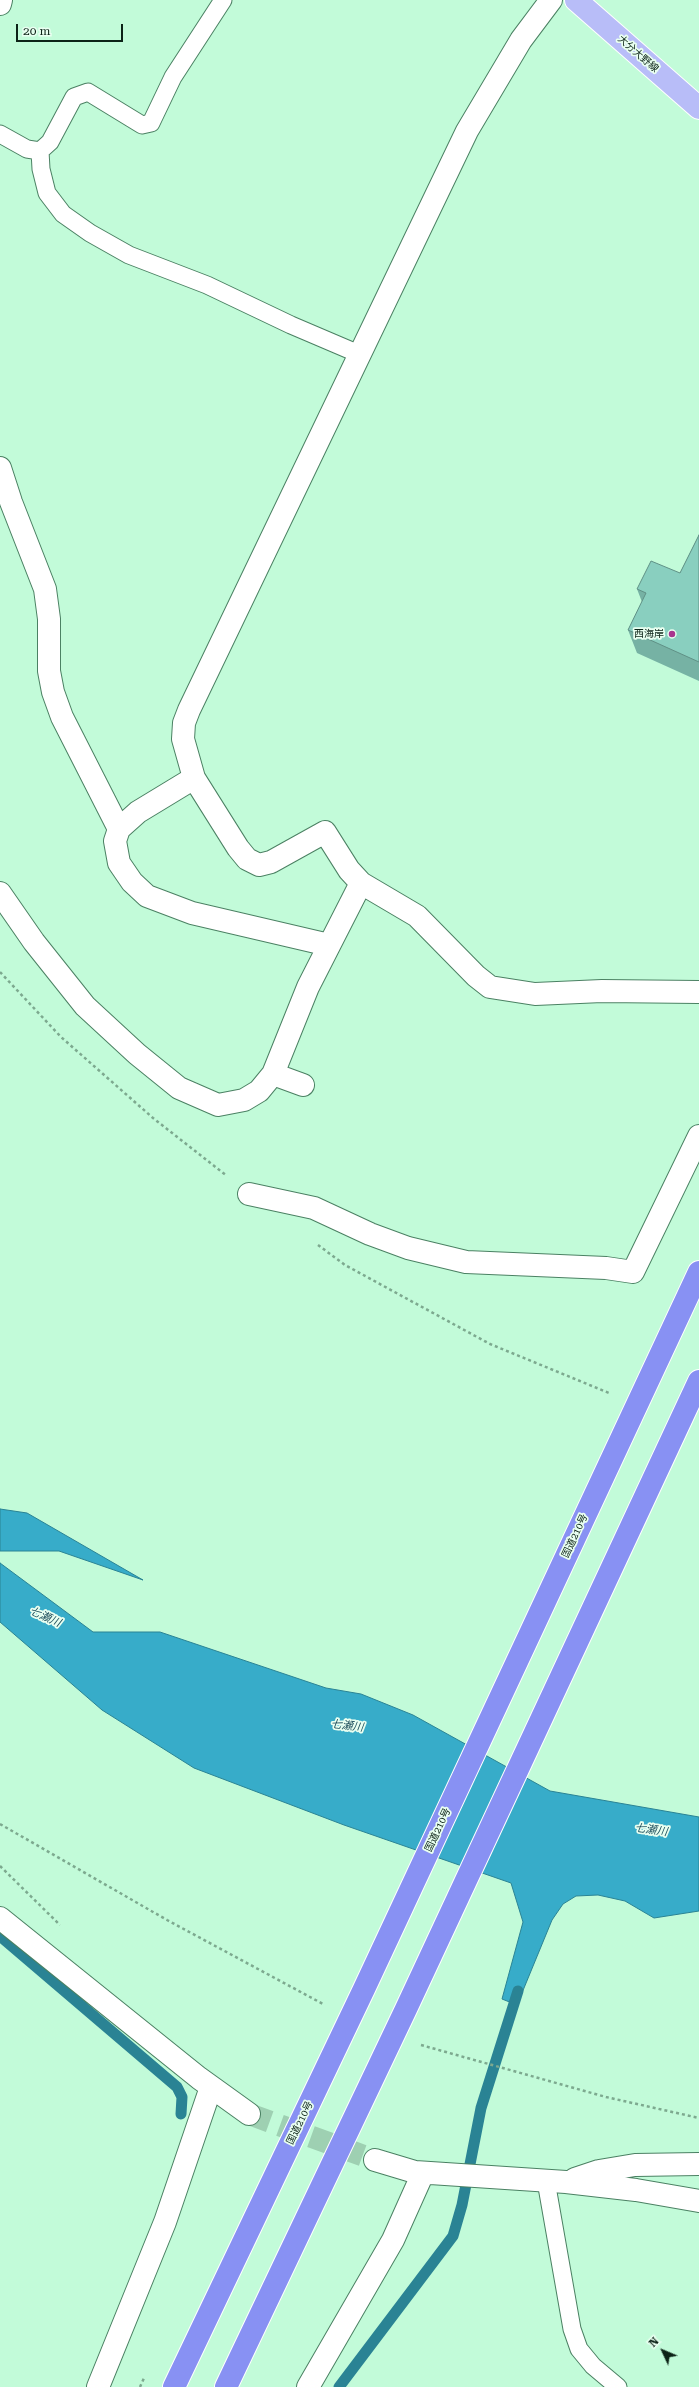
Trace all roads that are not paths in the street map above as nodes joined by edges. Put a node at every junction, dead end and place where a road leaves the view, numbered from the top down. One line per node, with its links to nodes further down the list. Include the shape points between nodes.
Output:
1 (1, 0): 5 (street)
2 (223, 0): 8 (lane, via 173,77 151,123 142,126 88,92 74,97 50,142)
3 (551, 0): 9 (street, via 521,40 467,131)
4 (576, 0): 6 (main road, 大分大野線)
5 (0, 4)
6 (699, 108)
7 (0, 134): 8 (lane, via 27,149)
8 (40, 151): 9 (lane, via 47,193 63,214 90,233 129,255 207,285 291,326)
9 (359, 354): 11 (street, via 186,716 182,739)
10 (0, 468): 12 (street, via 45,589 49,619 49,671 53,692 62,717)
11 (194, 778): 12 (street, via 138,812); 13 (street, via 247,859 259,865 271,862 325,832)
12 (119, 828): 15 (street, via 115,841 119,863 132,882 147,896 192,913)
13 (360, 883): 15 (street); 16 (street, via 417,916 490,987 535,994 602,991)
14 (0, 893): 17 (street, via 34,942 85,1006 179,1088 218,1105 244,1100 259,1091)
15 (329, 945): 17 (street, via 308,987)
16 (699, 992)
17 (274, 1074): 18 (street)
18 (303, 1086)
19 (699, 1136): 20 (street, via 633,1272 606,1268 466,1262 408,1248 314,1208)
20 (249, 1194)
21 (699, 1272): 32 (highway, 国道210号, via 364,1989)
22 (699, 1381): 33 (highway, via 406,2009)
23 (0, 1918): 24 (street)
24 (211, 2087): 25 (street); 31 (street, via 165,2222)
25 (249, 2114)
26 (375, 2160): 28 (street)
27 (699, 2164): 29 (street, via 636,2165)
28 (423, 2173): 29 (street); 34 (street, via 393,2240)
29 (556, 2181): 30 (street, via 636,2190); 35 (lane, via 572,2329 579,2350)
30 (699, 2201)
31 (98, 2387)
32 (174, 2387)
33 (226, 2387)
34 (308, 2387)
35 (618, 2387)

